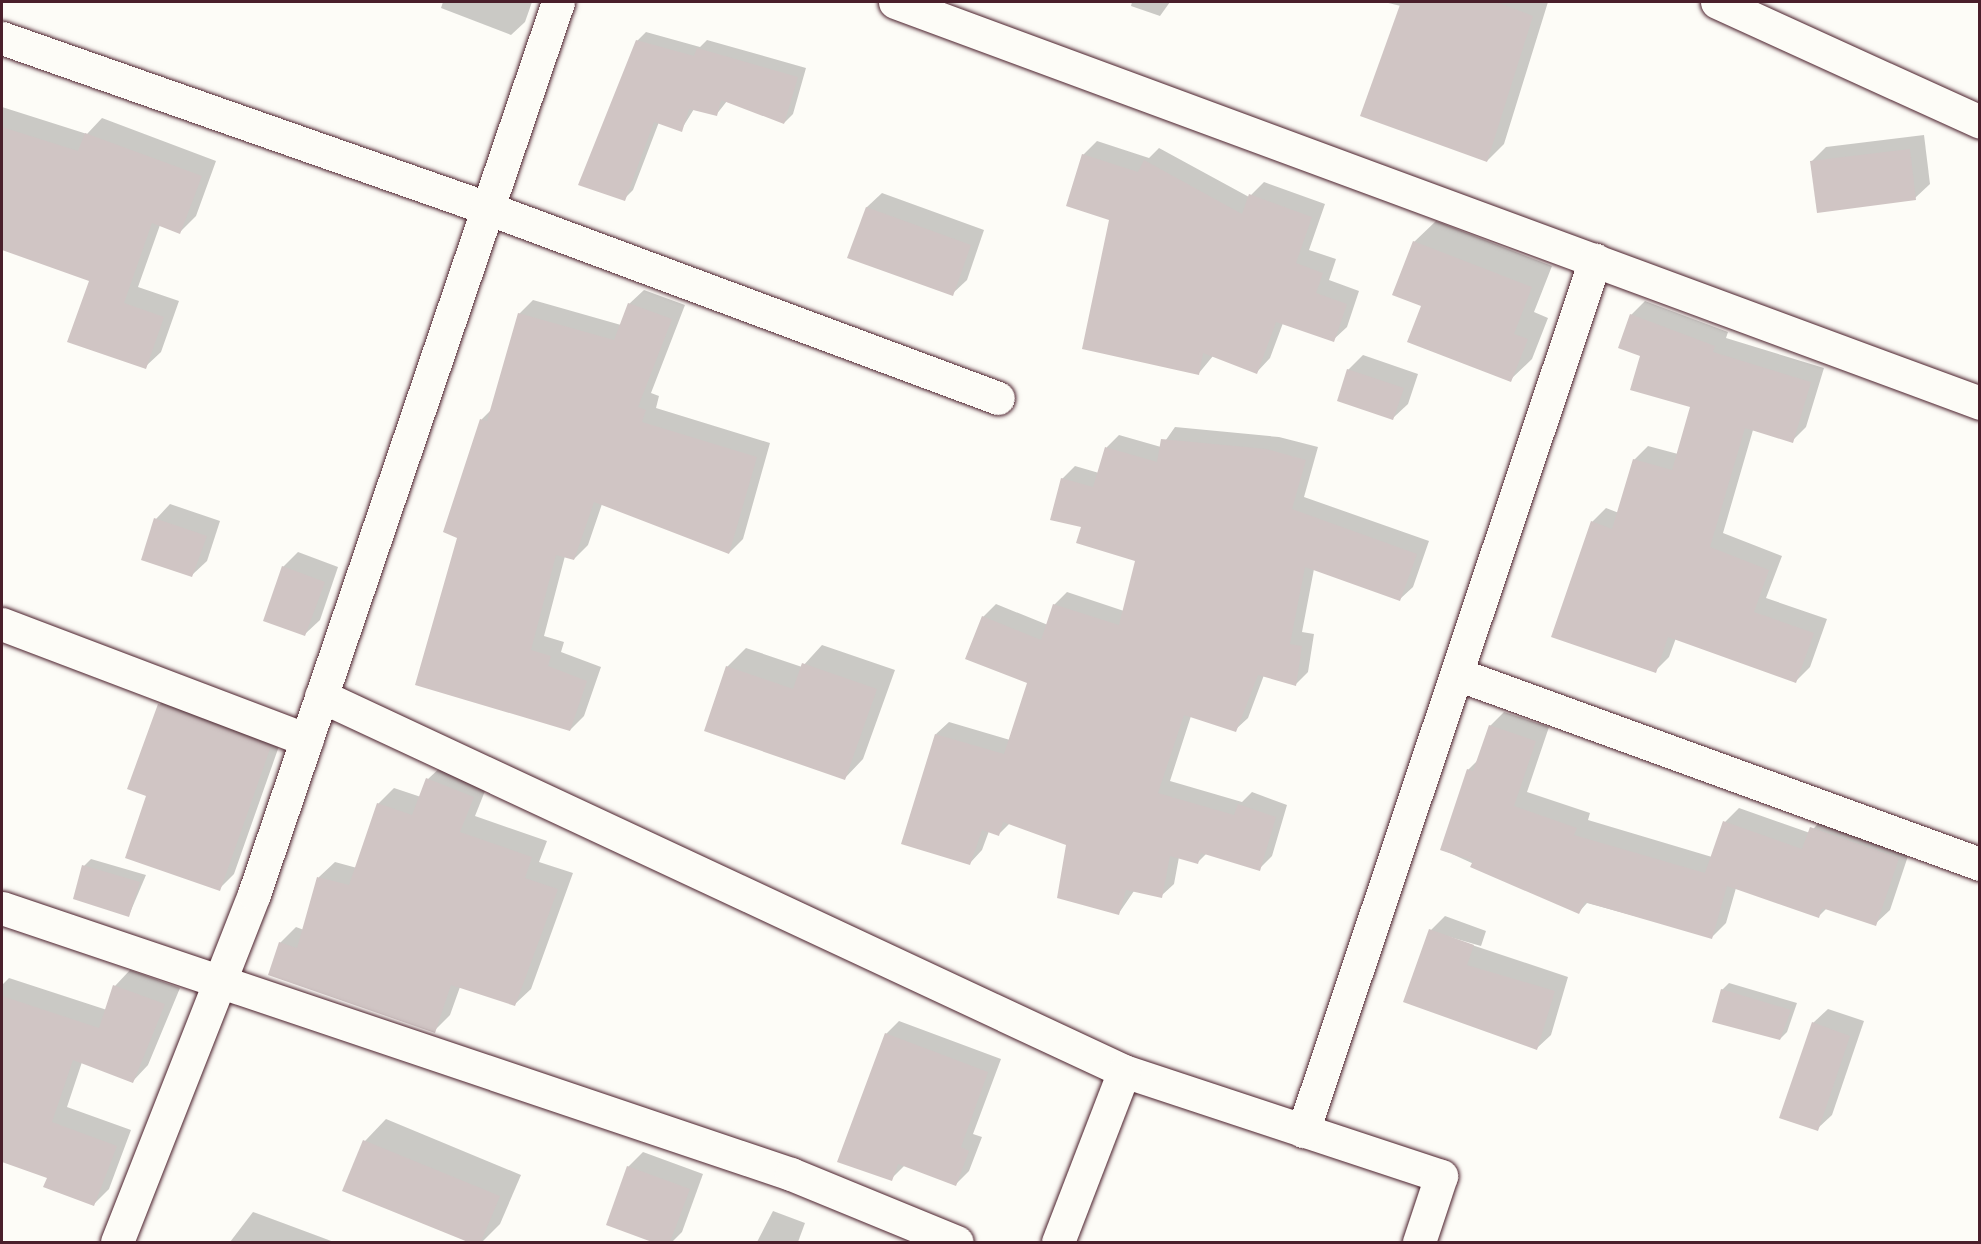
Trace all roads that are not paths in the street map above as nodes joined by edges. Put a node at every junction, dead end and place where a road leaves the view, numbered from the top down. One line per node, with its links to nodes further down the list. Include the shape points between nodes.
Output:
1 (558, 2): 6 (street)
2 (895, 2): 7 (street)
3 (1717, 2): 5 (street)
4 (2, 38): 6 (street)
5 (1980, 122)
6 (488, 208): 8 (street); 12 (street)
7 (1595, 260): 9 (street); 11 (street)
8 (998, 398)
9 (1980, 403)
10 (2, 624): 13 (street)
11 (1456, 674): 14 (street); 18 (street)
12 (321, 696): 13 (street); 17 (street)
13 (307, 740): 16 (street)
14 (1980, 864)
15 (2, 908): 16 (street)
16 (220, 982): 19 (street); 20 (street, via 791,1174)
17 (1124, 1071): 18 (street); 21 (street)
18 (1303, 1131): 22 (street, via 1441,1176)
19 (117, 1242)
20 (957, 1242)
21 (1058, 1242)
22 (1419, 1242)

